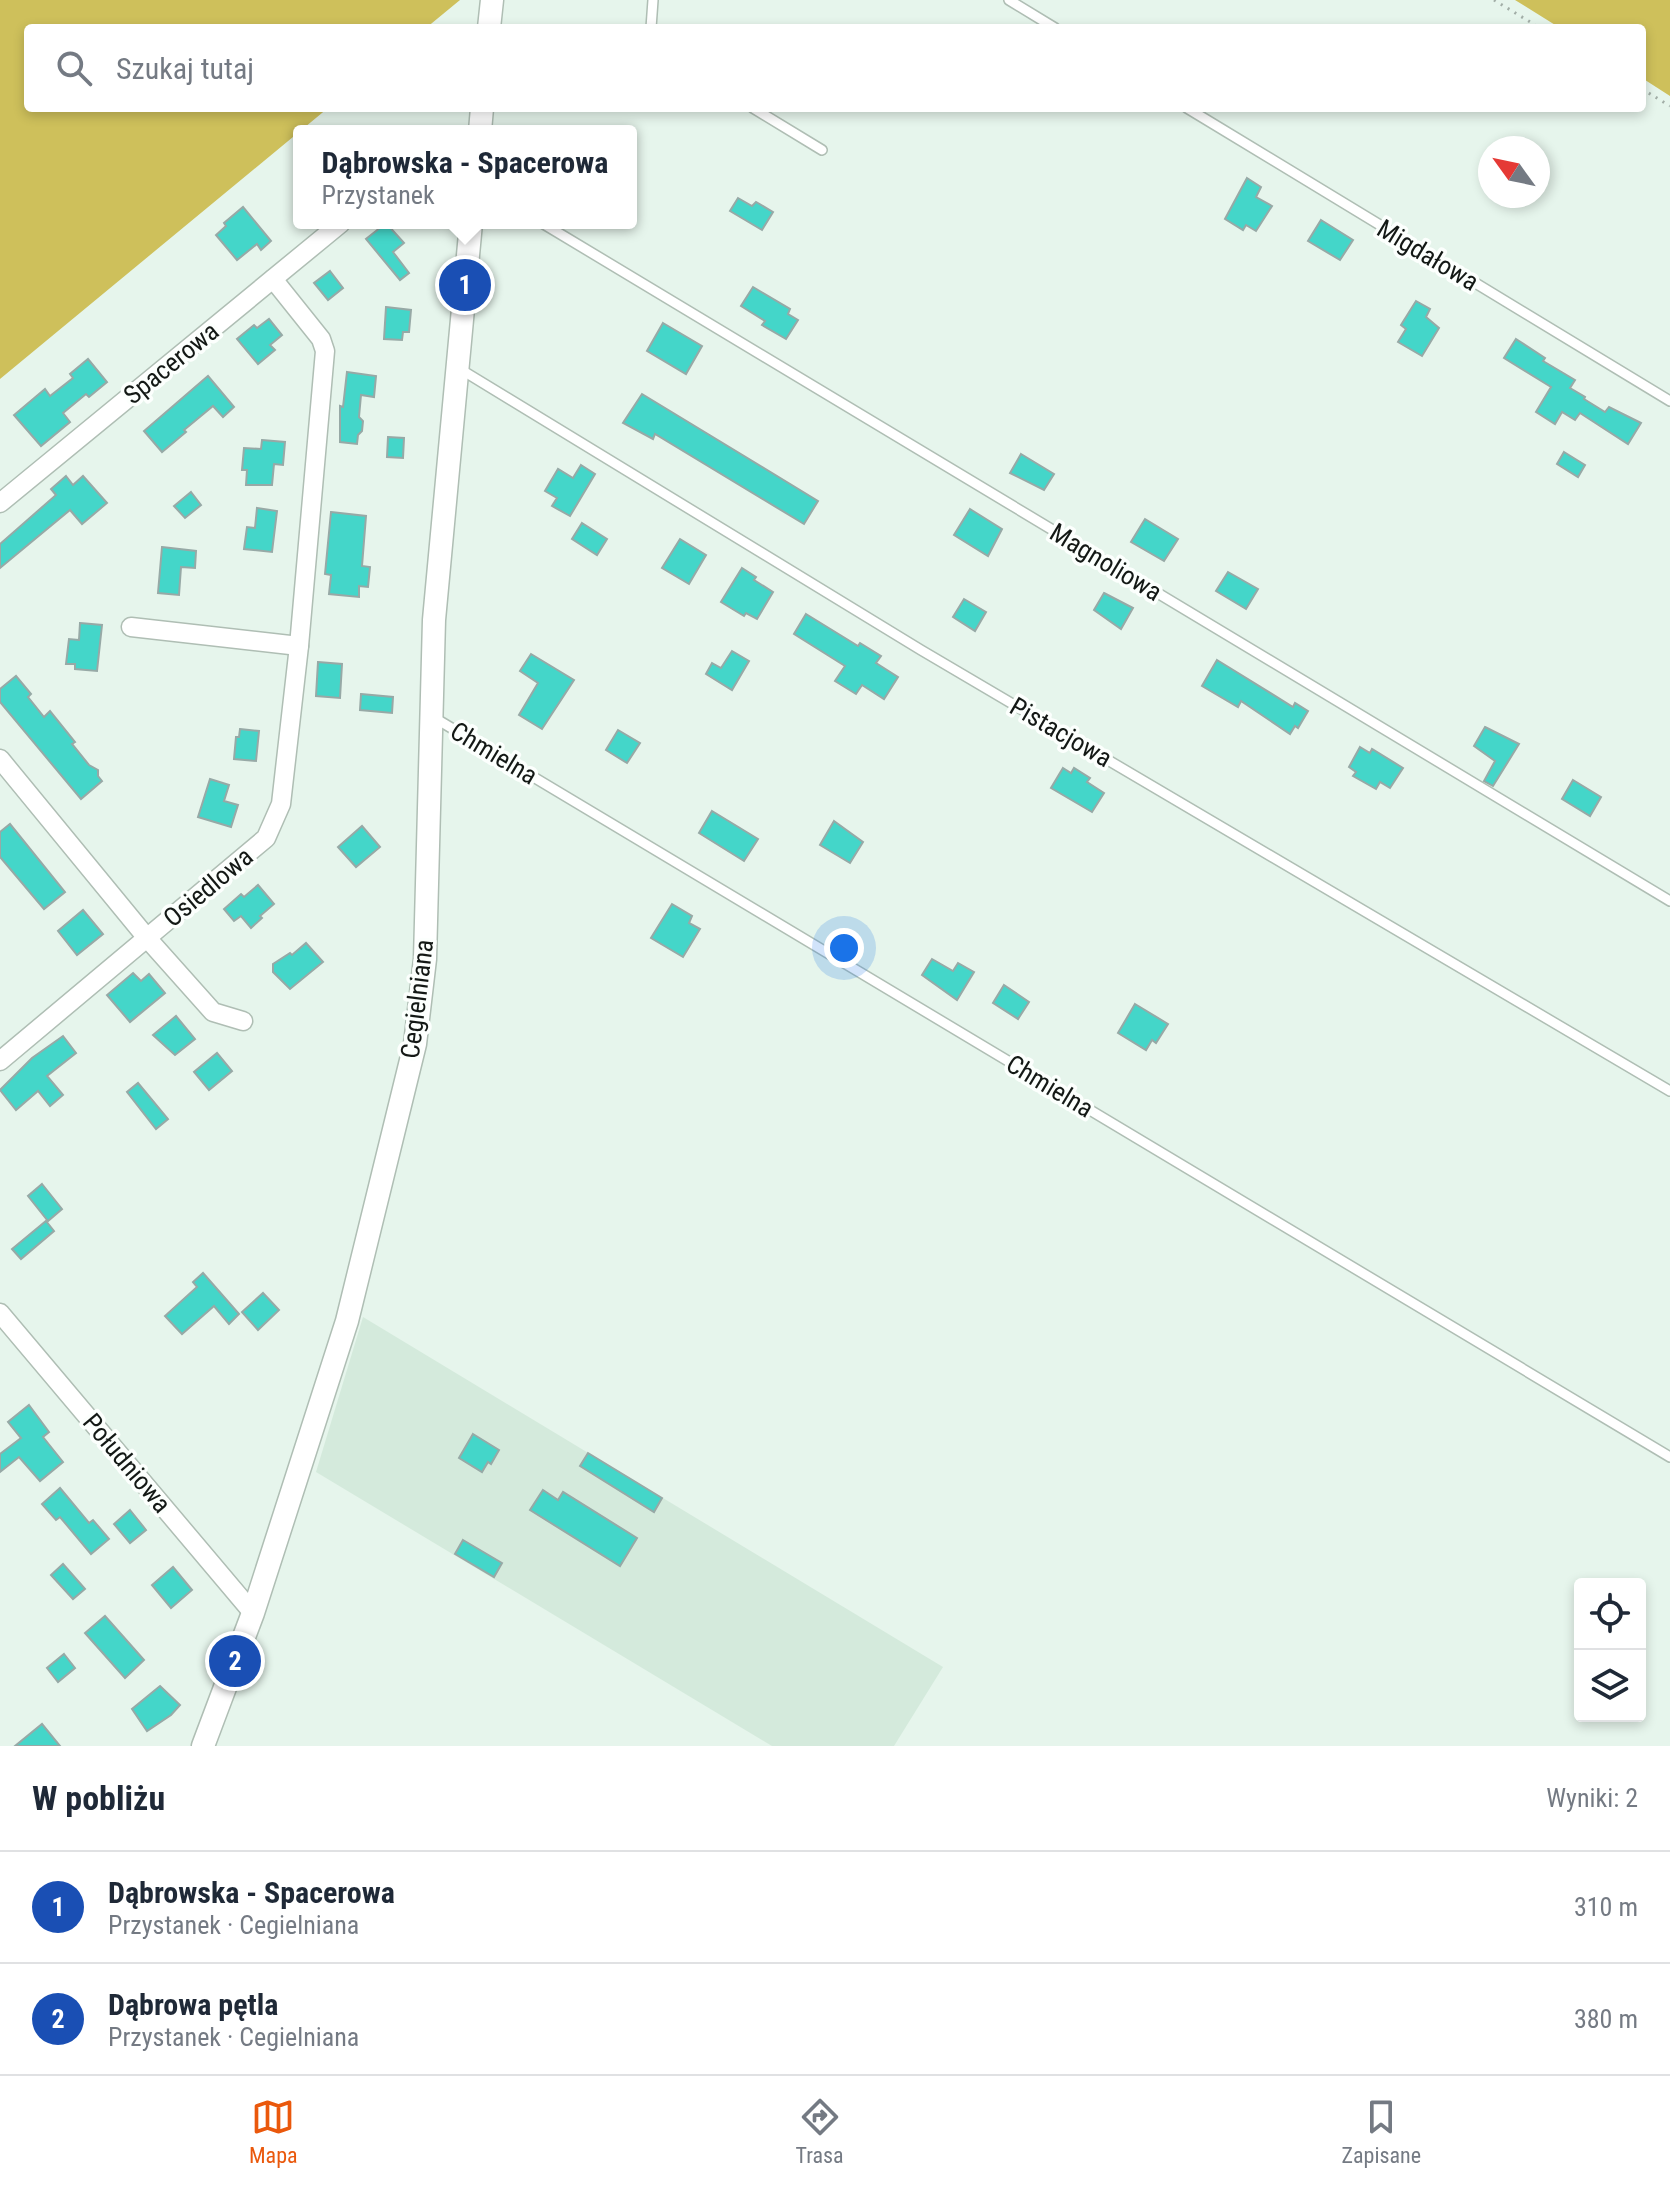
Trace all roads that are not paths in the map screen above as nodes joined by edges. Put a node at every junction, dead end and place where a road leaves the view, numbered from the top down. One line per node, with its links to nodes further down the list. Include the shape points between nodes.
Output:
1 (492, 0): 4 (street)
2 (653, 0): 5 (lane)
3 (1009, 0): 6 (lane)
4 (489, 24)
5 (651, 24)
6 (1048, 24)
7 (760, 112): 9 (lane)
8 (1194, 112): 15 (lane, Migdałowa)
9 (822, 150)
10 (334, 229): 13 (street, Spacerowa)
11 (470, 229): 14 (street, Cegielniana)
12 (552, 229): 21 (lane, Magnoliowa)
13 (273, 279): 16 (street, Spacerowa); 18 (street, Osiedlowa, via 325,351)
14 (457, 367): 19 (street, Cegielniana); 25 (lane, Pistacjowa, via 921,650)
15 (1670, 401)
16 (0, 503)
17 (131, 627): 18 (street)
18 (299, 646): 22 (street, Osiedlowa, via 281,804 266,838)
19 (430, 715): 27 (lane, Chmielna); 28 (street, Cegielniana, via 425,959 415,1044 347,1321)
20 (0, 759): 22 (street)
21 (1670, 901)
22 (147, 938): 23 (street, via 213,1012); 24 (street, Osiedlowa)
23 (243, 1021)
24 (0, 1061)
25 (1670, 1091)
26 (0, 1313): 28 (street, Południowa)
27 (1670, 1457)
28 (253, 1613): 29 (street, Cegielniana)
29 (203, 1746)

